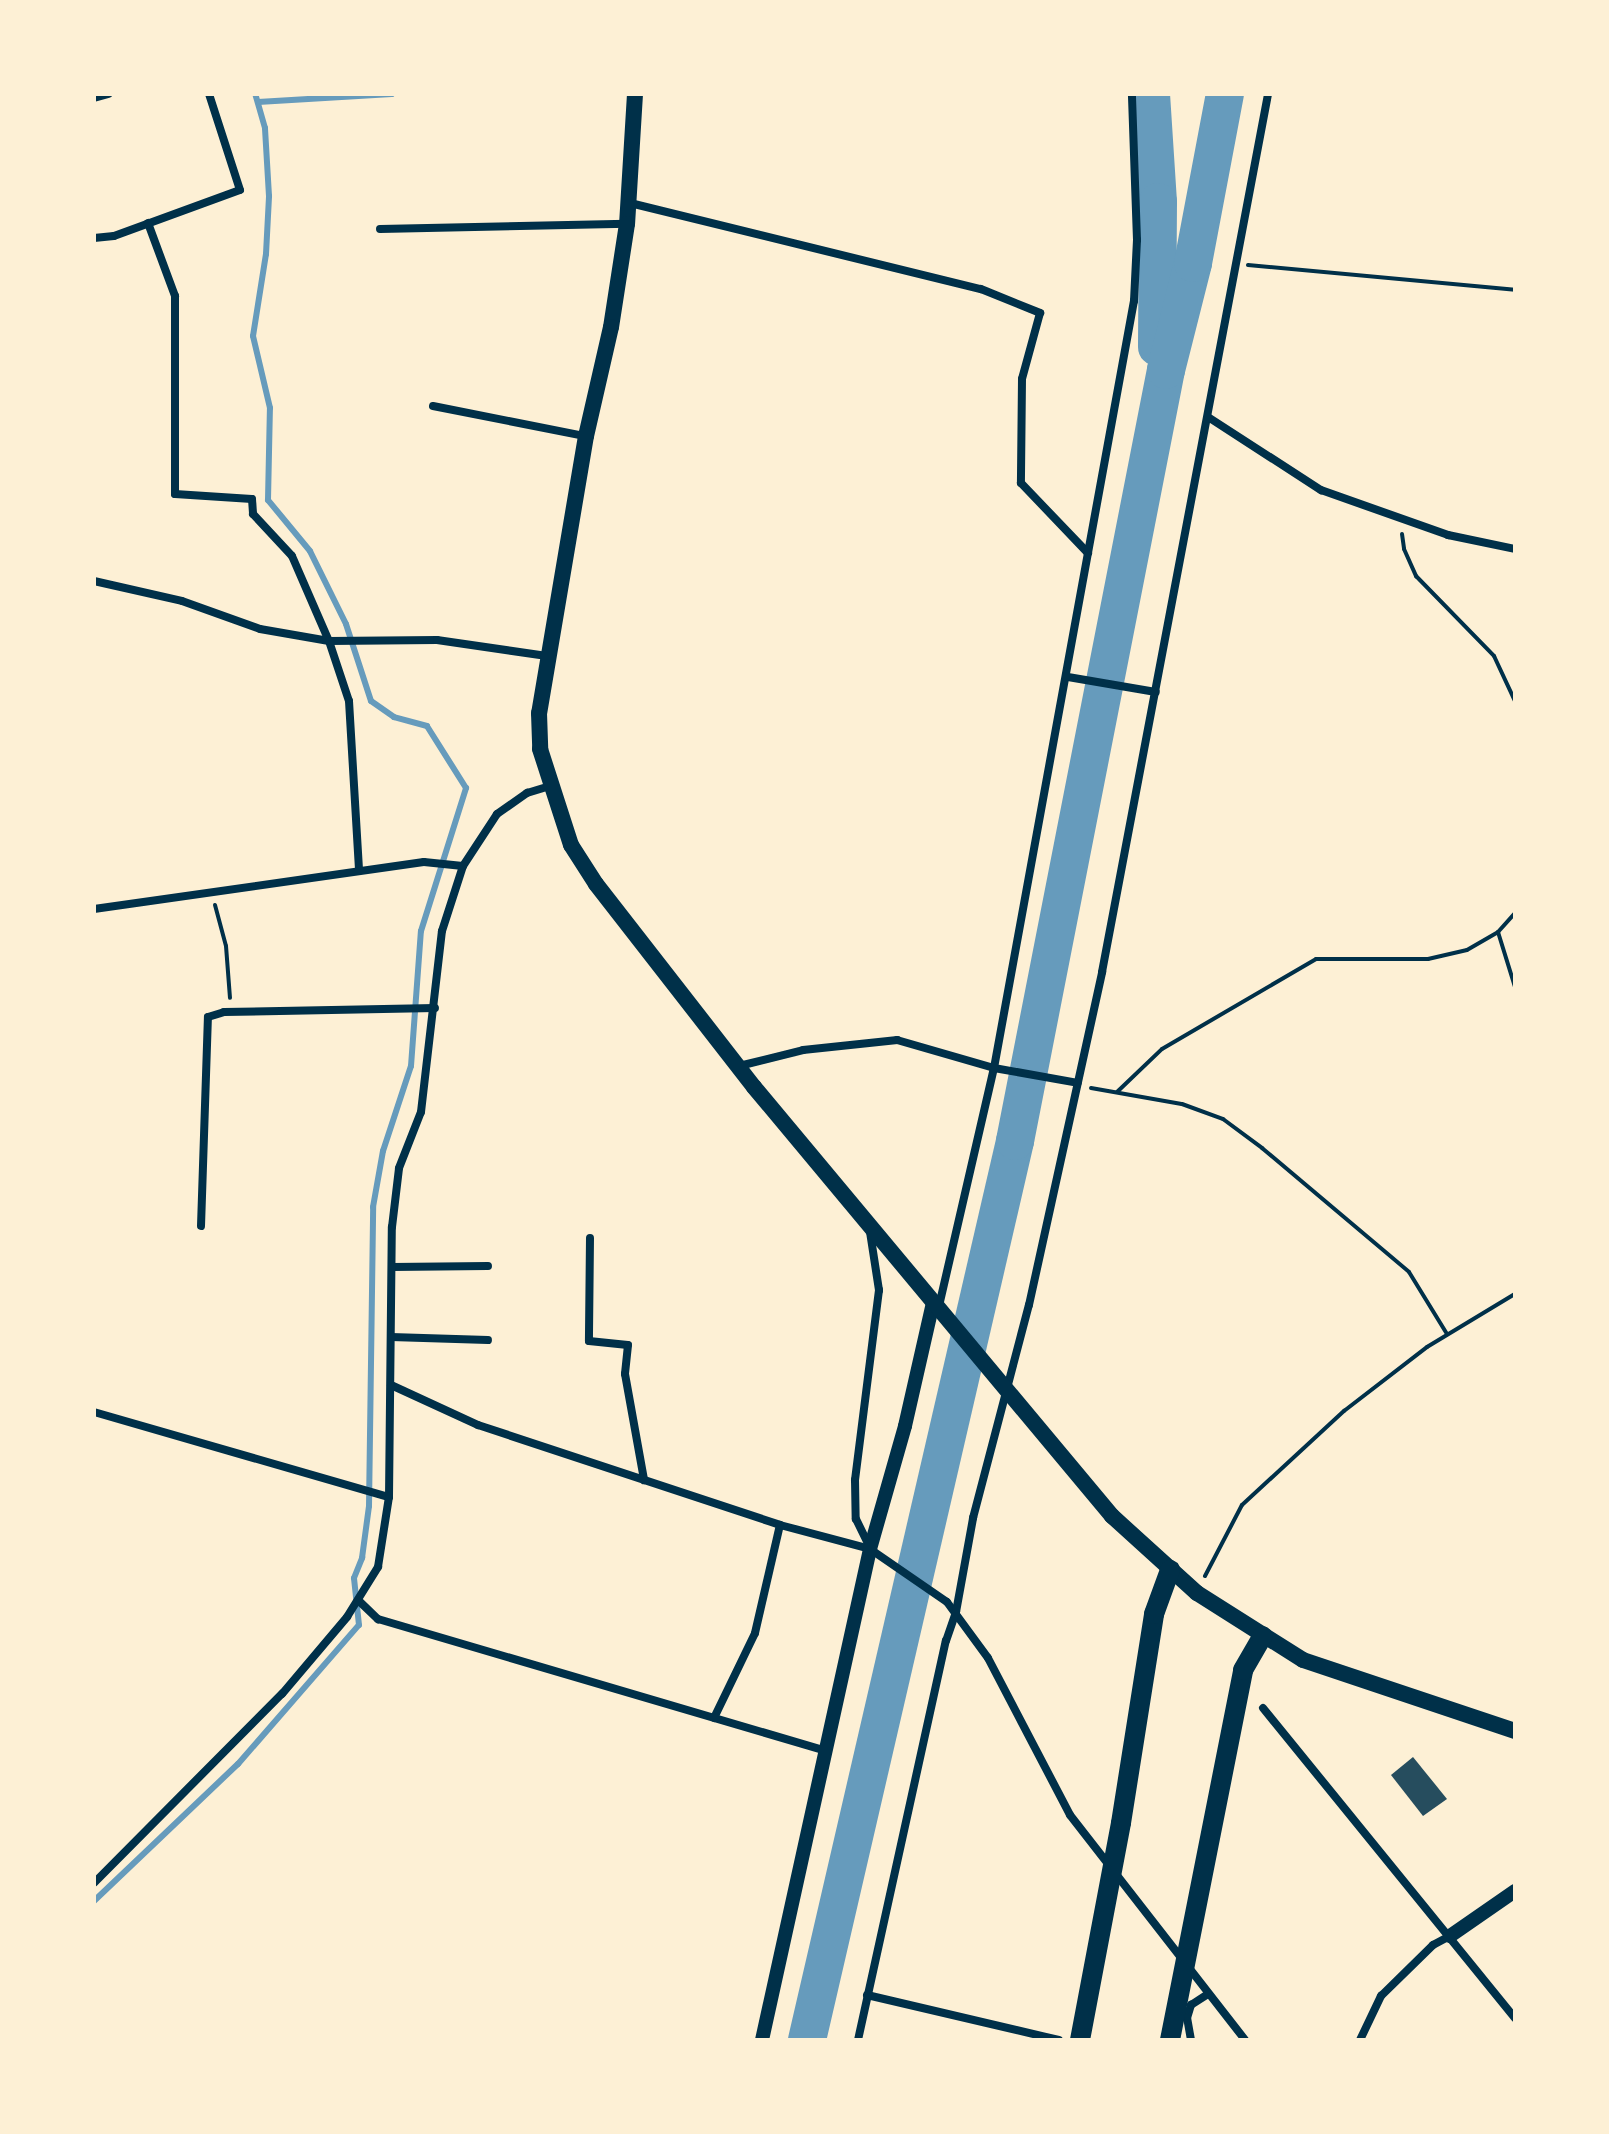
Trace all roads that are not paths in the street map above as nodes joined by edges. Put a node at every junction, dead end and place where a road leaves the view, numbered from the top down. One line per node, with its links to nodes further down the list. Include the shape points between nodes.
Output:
1 (108, 94): 6 (street)
2 (209, 94): 8 (street, via 240,190)
3 (635, 94): 7 (main road)
4 (1132, 94): 16 (street, via 1134,301)
5 (1268, 94): 13 (street)
6 (94, 98)
7 (630, 203): 9 (main road); 16 (street, via 981,289 1040,313 1022,379 1021,483)
8 (148, 223): 11 (street); 18 (street, via 175,296 175,494 252,499 253,514 292,556)
9 (627, 224): 10 (street); 14 (main road)
10 (380, 229)
11 (94, 238)
12 (433, 406): 14 (street)
13 (1208, 417): 15 (street, via 1321,490 1400,520); 21 (street)
14 (586, 436): 19 (main road)
15 (1515, 549)
16 (1088, 553): 20 (street)
17 (94, 581): 18 (street, via 182,601 260,629)
18 (329, 641): 19 (street, via 437,640); 24 (street, via 349,701)
19 (547, 656): 22 (main road, via 539,713 540,749)
20 (1073, 677): 21 (street); 28 (street)
21 (1156, 692): 29 (street)
22 (550, 786): 23 (street, via 527,793 497,814); 27 (main road, via 571,845 596,884)
23 (463, 866): 24 (street, via 424,862); 26 (street, via 442,931)
24 (359, 871): 25 (street)
25 (94, 909)
26 (435, 1008): 30 (street, via 230,1012 208,1017); 34 (street, via 421,1112 399,1168)
27 (738, 1066): 28 (street, via 803,1050 897,1040); 31 (main road)
28 (997, 1069): 29 (street); 35 (street)
29 (1078, 1083): 39 (street)
30 (201, 1226)
31 (868, 1227): 35 (main road); 44 (street, via 879,1290 855,1480 856,1519)
32 (590, 1238): 41 (street, via 589,1341 628,1345 625,1374)
33 (488, 1266): 34 (street)
34 (392, 1267): 36 (street)
35 (938, 1309): 39 (main road); 44 (street)
36 (391, 1337): 37 (street); 38 (street)
37 (488, 1340)
38 (391, 1385): 41 (street, via 478,1425); 42 (street)
39 (1003, 1388): 45 (main road, via 1112,1516); 47 (street)
40 (94, 1412): 42 (street)
41 (644, 1480): 43 (street)
42 (389, 1497): 46 (street, via 378,1567)
43 (780, 1525): 44 (street); 50 (street, via 755,1633)
44 (870, 1549): 47 (street); 52 (street)
45 (1170, 1570): 48 (main road); 62 (highway, via 1154,1614)
46 (358, 1600): 50 (street, via 378,1619); 53 (street, via 282,1694)
47 (956, 1612): 56 (street, via 988,1658 1070,1815); 57 (street)
48 (1263, 1636): 51 (main road, via 1332,1671); 63 (highway, via 1243,1670)
49 (1263, 1708): 55 (street)
50 (714, 1718): 52 (street)
51 (1515, 1731)
52 (828, 1751): 59 (street)
53 (94, 1883)
54 (1515, 1891): 55 (street)
55 (1450, 1936): 58 (street); 66 (street, via 1433,1945 1381,1996)
56 (1208, 1994): 64 (street, via 1191,2005); 65 (street)
57 (867, 1995): 60 (street); 61 (street)
58 (1515, 2018)
59 (762, 2040)
60 (858, 2040)
61 (1059, 2040)
62 (1080, 2040)
63 (1170, 2040)
64 (1191, 2040)
65 (1245, 2040)
66 (1360, 2040)

